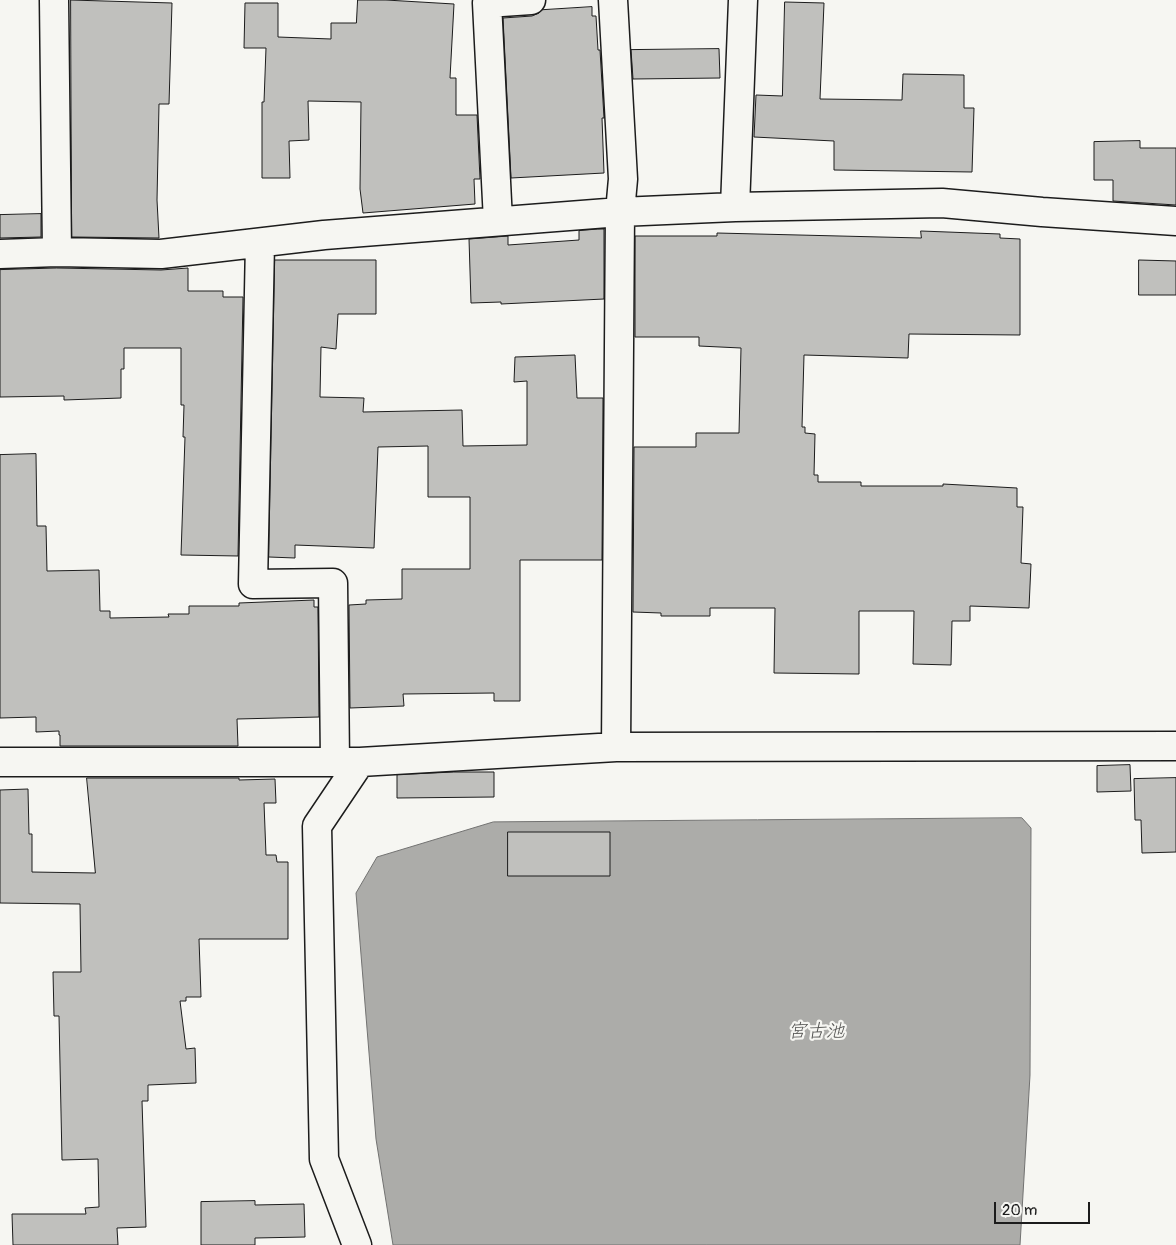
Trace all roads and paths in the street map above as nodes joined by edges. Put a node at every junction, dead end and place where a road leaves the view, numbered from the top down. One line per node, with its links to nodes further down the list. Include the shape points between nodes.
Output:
1 (54, 0): 10 (street)
2 (531, 0): 7 (street, via 487,4)
3 (613, 0): 6 (street, via 623,179)
4 (743, 0): 5 (street)
5 (735, 207): 6 (street); 8 (street, via 942,203)
6 (620, 212): 7 (street); 13 (street)
7 (498, 221): 9 (street)
8 (1176, 221)
9 (260, 243): 10 (street, via 161,254); 15 (street, via 253,584 333,583)
10 (57, 252): 11 (street)
11 (0, 254)
12 (1176, 746): 13 (street)
13 (616, 747): 15 (street)
14 (0, 762): 15 (street)
15 (348, 762): 16 (street, via 317,826 324,1159)
16 (357, 1245)

